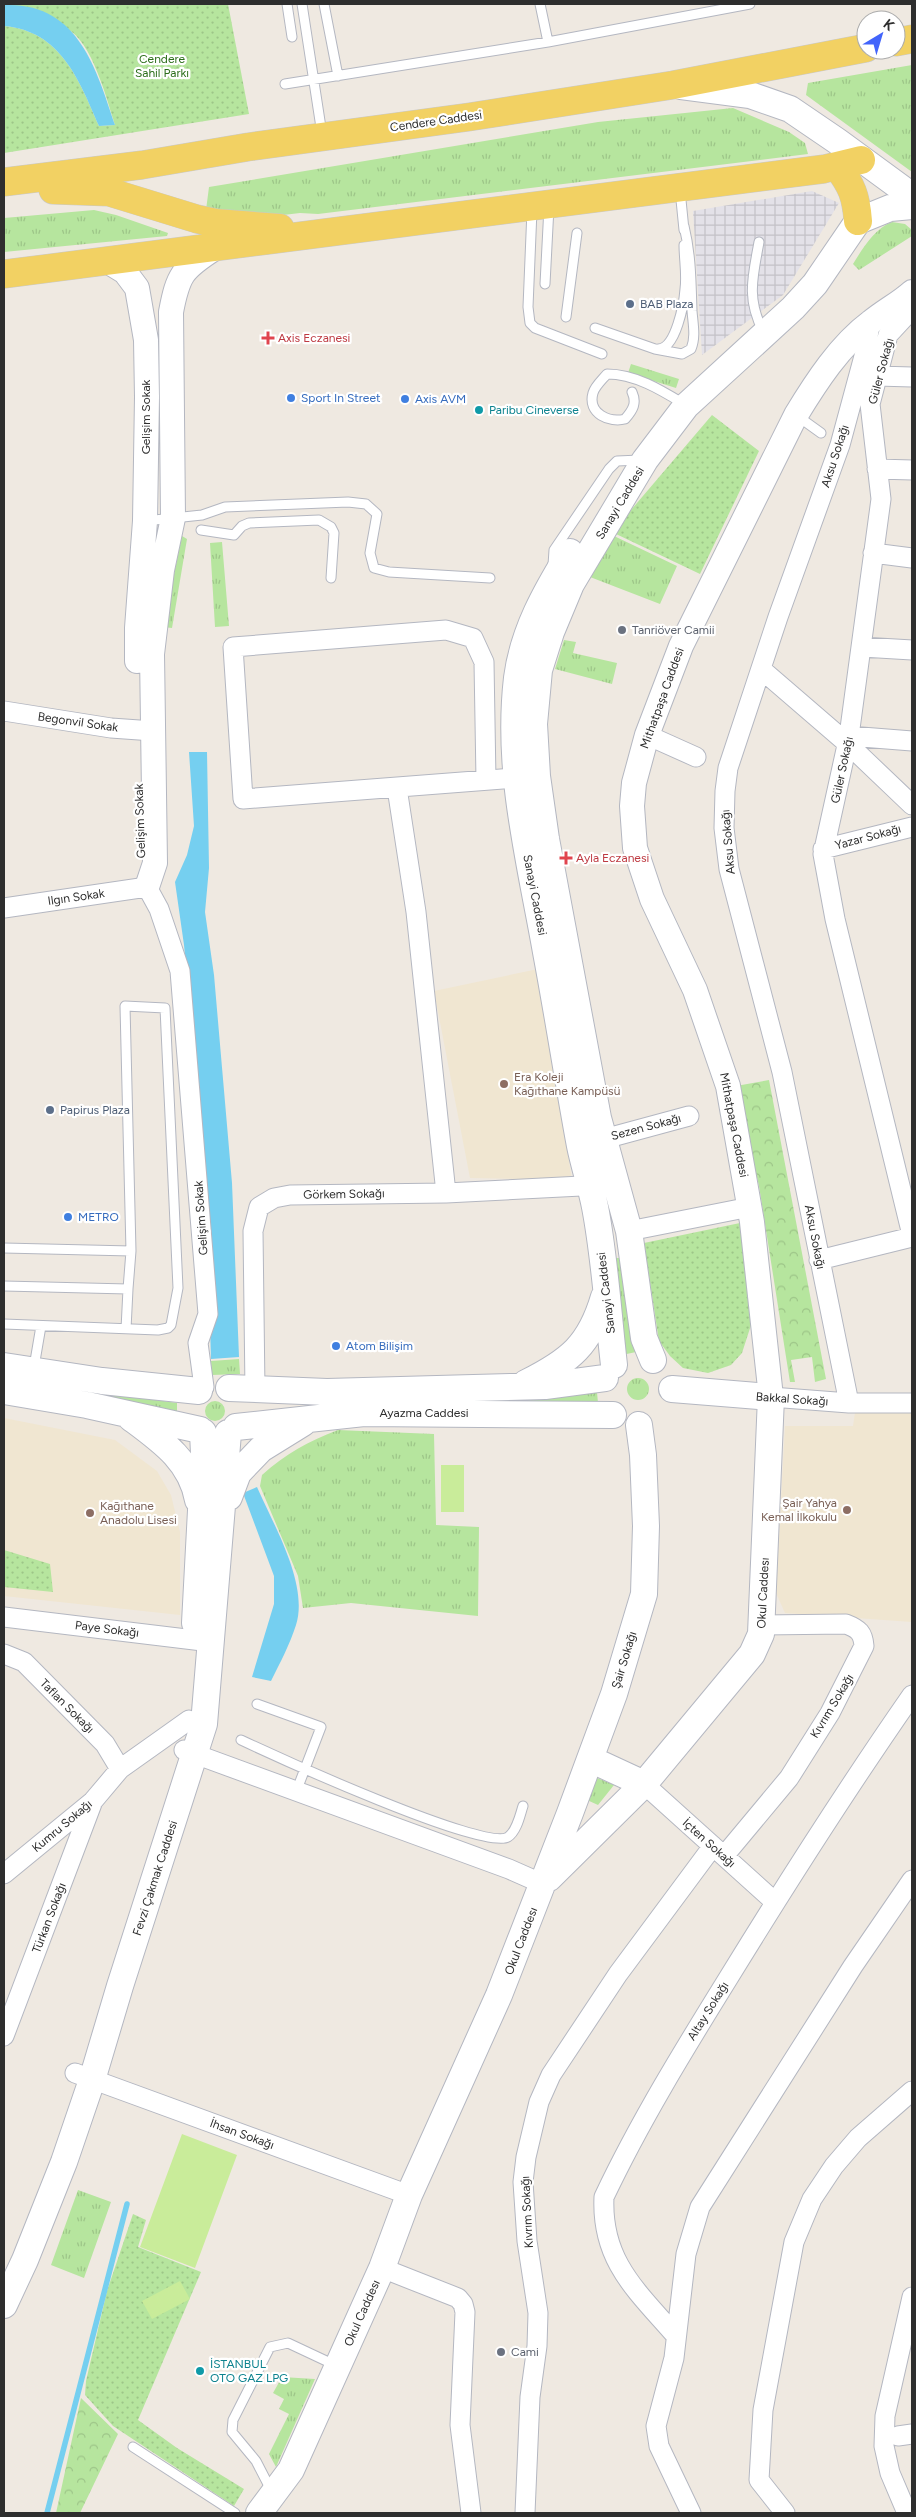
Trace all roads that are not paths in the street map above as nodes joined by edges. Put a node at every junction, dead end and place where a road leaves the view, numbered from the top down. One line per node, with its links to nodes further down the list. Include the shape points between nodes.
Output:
1 (287, 4): 6 (lane)
2 (302, 4): 10 (lane)
3 (324, 4): 9 (lane)
4 (540, 4): 7 (lane)
5 (750, 4): 7 (lane)
6 (292, 38)
7 (548, 42): 9 (lane)
8 (856, 50): 12 (main road, Cendere Caddesi)
9 (338, 76): 10 (lane)
10 (315, 79): 11 (lane); 13 (lane)
11 (285, 84)
12 (673, 85): 13 (main road, Cendere Caddesi); 14 (main road, via 750,95 790,109 837,141)
13 (322, 137): 15 (main road, Cendere Caddesi)
14 (849, 163): 16 (main road); 18 (main road); 21 (main road, via 849,183 856,198)
15 (4, 182)
16 (680, 188): 19 (main road); 22 (lane)
17 (4, 190): 23 (main road, via 109,192 206,221)
18 (912, 196)
19 (540, 206): 23 (main road); 29 (lane); 39 (lane, via 528,307 530,323 535,328)
20 (912, 206): 21 (main road, via 890,208)
21 (858, 221): 35 (main road, Sanayi Caddesi, via 815,284)
22 (684, 226): 36 (lane, via 686,287); 38 (lane, via 692,275 694,334)
23 (315, 233): 26 (main road)
24 (577, 233): 32 (lane)
25 (759, 242): 35 (lane, via 751,292 755,316)
26 (215, 248): 27 (main road); 49 (street, via 186,269 177,283 172,312)
27 (107, 261): 28 (main road); 50 (street, Gelişim Sokak, via 125,272 136,288 146,340)
28 (4, 274)
29 (545, 284)
30 (912, 292): 33 (street, Mithatpaşa Caddesi)
31 (912, 309): 40 (street, Güler Sokağı, via 888,335)
32 (566, 318)
33 (870, 322): 44 (street, Mithatpaşa Caddesi, via 849,341); 58 (street, Aksu Sokağı, via 867,345 840,445)
34 (595, 328): 37 (lane)
35 (764, 333): 43 (main road, Sanayi Caddesi)
36 (674, 337): 37 (lane, via 663,349); 38 (lane, via 679,350)
37 (655, 349): 38 (lane, via 682,354)
38 (691, 350)
39 (602, 354)
40 (877, 376): 41 (street); 47 (street, Güler Sokağı, via 870,404)
41 (912, 377)
42 (632, 392): 43 (lane, via 635,398 633,409 625,420 607,420 598,414 593,394 607,374 618,374 652,385)
43 (686, 406): 46 (main road, Sanayi Caddesi)
44 (796, 415): 45 (lane); 61 (street, Mithatpaşa Caddesi, via 681,646)
45 (821, 433)
46 (645, 460): 65 (main road, Sanayi Caddesi, via 571,584 544,651); 65 (main road, Sanayi Caddesi, via 625,470 539,606 517,676 515,702)
47 (877, 469): 48 (street); 52 (street, Güler Sokağı, via 881,499)
48 (912, 470)
49 (173, 518): 50 (lane); 55 (lane, via 202,515 224,506 366,504 377,514 370,554 374,568 389,572); 60 (street, via 153,635)
50 (145, 522): 60 (street, Gelişim Sokak, via 137,628)
51 (200, 530): 54 (lane, via 234,535 249,523 319,520 334,533)
52 (873, 552): 53 (street); 56 (street, Güler Sokağı)
53 (912, 558)
54 (331, 578)
55 (490, 578)
56 (862, 647): 57 (street); 62 (street, Güler Sokağı)
57 (912, 650)
58 (761, 669): 62 (street); 82 (street, Aksu Sokağı, via 728,768 724,828 729,869 782,1072)
59 (4, 711): 60 (street, Begonvil Sokak)
60 (145, 731): 71 (street, Gelişim Sokak, via 139,856)
61 (646, 736): 64 (street); 77 (street, Mithatpaşa Caddesi, via 634,783 632,806 636,848 652,898 695,990 725,1075)
62 (849, 740): 63 (street); 68 (street); 70 (street, Güler Sokağı)
63 (912, 741)
64 (696, 757)
65 (526, 777): 66 (street); 74 (main road, Sanayi Caddesi, via 555,896); 75 (main road, Sanayi Caddesi, via 524,837)
66 (486, 780): 67 (street); 67 (street, via 484,662 473,638 446,630 233,647 244,799)
67 (397, 788): 76 (street, via 416,912)
68 (912, 805)
69 (912, 827): 70 (street, Yazar Sokağı)
70 (823, 850): 79 (street, Güler Sokağı, via 835,919)
71 (147, 887): 72 (street, Ilgın Sokak); 94 (street, Gelişim Sokak, via 159,909 180,971 208,1314 198,1343)
72 (4, 908)
73 (689, 1116): 74 (street, Sezen Sokağı)
74 (604, 1139): 75 (main road, Sanayi Caddesi)
75 (602, 1185): 76 (street, Görkem Sokağı); 78 (main road, Sanayi Caddesi); 85 (main road, Sanayi Caddesi)
76 (446, 1193): 96 (street, Görkem Sokağı, via 290,1195 274,1198 259,1207 254,1231)
77 (750, 1207): 78 (street); 98 (street, Mithatpaşa Caddesi)
78 (628, 1231): 89 (main road, Sanayi Caddesi, via 644,1338)
79 (912, 1236): 82 (street)
80 (4, 1248): 81 (lane)
81 (131, 1251): 84 (lane); 88 (lane, via 125,1006 165,1008 178,1288 168,1328)
82 (819, 1260): 99 (street, Aksu Sokağı)
83 (4, 1286): 84 (lane)
84 (128, 1289): 88 (lane)
85 (605, 1292): 92 (main road, Sanayi Caddesi); 93 (main road, via 590,1332 579,1349)
86 (4, 1324): 87 (lane)
87 (41, 1326): 88 (lane); 91 (lane)
88 (126, 1329)
89 (653, 1360): 92 (main road, via 633,1356); 95 (main road, via 663,1368)
90 (4, 1366): 91 (main road, Ayazma Caddesi)
91 (33, 1370): 94 (main road, Ayazma Caddesi)
92 (610, 1372): 93 (main road, Ayazma Caddesi); 102 (main road, via 603,1390 604,1400)
93 (520, 1387): 96 (main road, Ayazma Caddesi, via 327,1392)
94 (211, 1388): 96 (main road, Ayazma Caddesi); 105 (main road, via 191,1406 191,1415); 105 (main road, via 240,1401 242,1410)
95 (672, 1389): 98 (main road, Bakkal Sokağı); 104 (main road, via 663,1414 648,1424)
96 (255, 1390)
97 (4, 1391): 101 (main road, Ayazma Caddesi)
98 (772, 1397): 99 (street, Bakkal Sokağı); 108 (main road, Okul Caddesı)
99 (849, 1403): 100 (street, Bakkal Sokağı)
100 (912, 1403)
101 (123, 1412): 105 (main road, Ayazma Caddesi); 106 (main road, via 175,1453 190,1472)
102 (613, 1415): 103 (main road, Ayazma Caddesi, via 364,1413); 104 (main road, via 630,1425)
103 (310, 1418): 105 (main road, Ayazma Caddesi); 106 (main road, via 261,1449 238,1473)
104 (639, 1425): 116 (main road, Şair Sokağı, via 644,1455 644,1594 614,1694)
105 (217, 1430): 106 (main road, Fevzi Çakmak Caddesi, via 204,1454)
106 (211, 1517): 109 (main road, Fevzi Çakmak Caddesi)
107 (4, 1617): 109 (street, Paye Sokağı)
108 (761, 1625): 119 (main road, Okul Caddesı, via 761,1634 752,1654); 125 (street, Kıvrım Sokağı, via 846,1624 861,1632 864,1646 830,1713 789,1778)
109 (203, 1641): 113 (main road, Fevzi Çakmak Caddesi); 115 (main road, Fevzi Çakmak Caddesi, via 204,1724)
110 (4, 1654): 117 (street, Taflan Sokağı, via 24,1662 105,1744)
111 (912, 1695): 129 (street, Altay Sokağı, via 853,1779)
112 (257, 1704): 118 (lane, via 321,1727)
113 (189, 1720): 115 (main road, Fevzi Çakmak Caddesi); 117 (street, Kumru Sokağı)
114 (241, 1740): 118 (lane)
115 (189, 1752): 120 (street); 131 (main road, Fevzi Çakmak Caddesi)
116 (590, 1759): 119 (main road); 128 (main road, Şair Sokağı)
117 (120, 1770): 121 (street, Kumru Sokağı)
118 (305, 1770): 120 (lane); 123 (lane)
119 (644, 1784): 125 (street, İçten Sokağı); 128 (main road, Okul Caddesı)
120 (296, 1792): 124 (street)
121 (93, 1801): 126 (street, Kumru Sokağı); 130 (street, Türkan Sokağı)
122 (523, 1806): 123 (lane, via 513,1831 501,1839 480,1836)
123 (417, 1815): 124 (lane)
124 (409, 1834): 128 (street)
125 (719, 1851): 129 (street, İçten Sokağı); 144 (street, Kıvrım Sokağı, via 618,1974 551,2075 539,2102 523,2182 527,2241 538,2314 530,2397)
126 (4, 1874)
127 (912, 1880): 138 (street, via 700,2208 686,2254)
128 (543, 1884): 133 (main road, Okul Caddesı, via 499,1995)
129 (775, 1902): 138 (street, Altay Sokağı, via 683,2052 604,2197 604,2224 616,2262)
130 (4, 2036)
131 (84, 2076): 133 (street, İhsan Sokağı); 135 (main road, Fevzi Çakmak Caddesi); 137 (main road, Fevzi Çakmak Caddesi, via 64,2162)
132 (912, 2091): 146 (street, via 858,2138 834,2166 812,2199 794,2242 763,2410 759,2480)
133 (409, 2194): 134 (main road, Okul Caddesı)
134 (382, 2268): 139 (main road, Okul Caddesı); 143 (street, via 458,2298 463,2304 460,2425)
135 (4, 2276)
136 (912, 2297): 147 (street, via 885,2416 884,2446 890,2472)
137 (4, 2305)
138 (676, 2336): 145 (street, via 674,2358 656,2426 659,2446)
139 (338, 2367): 141 (main road, Okul Caddesı, via 290,2470); 141 (lane, via 288,2343 270,2348 234,2420 232,2432 256,2461)
140 (133, 2448): 142 (lane)
141 (266, 2504)
142 (236, 2513)
143 (471, 2513)
144 (525, 2513)
145 (690, 2513)
146 (785, 2513)
147 (907, 2513)

